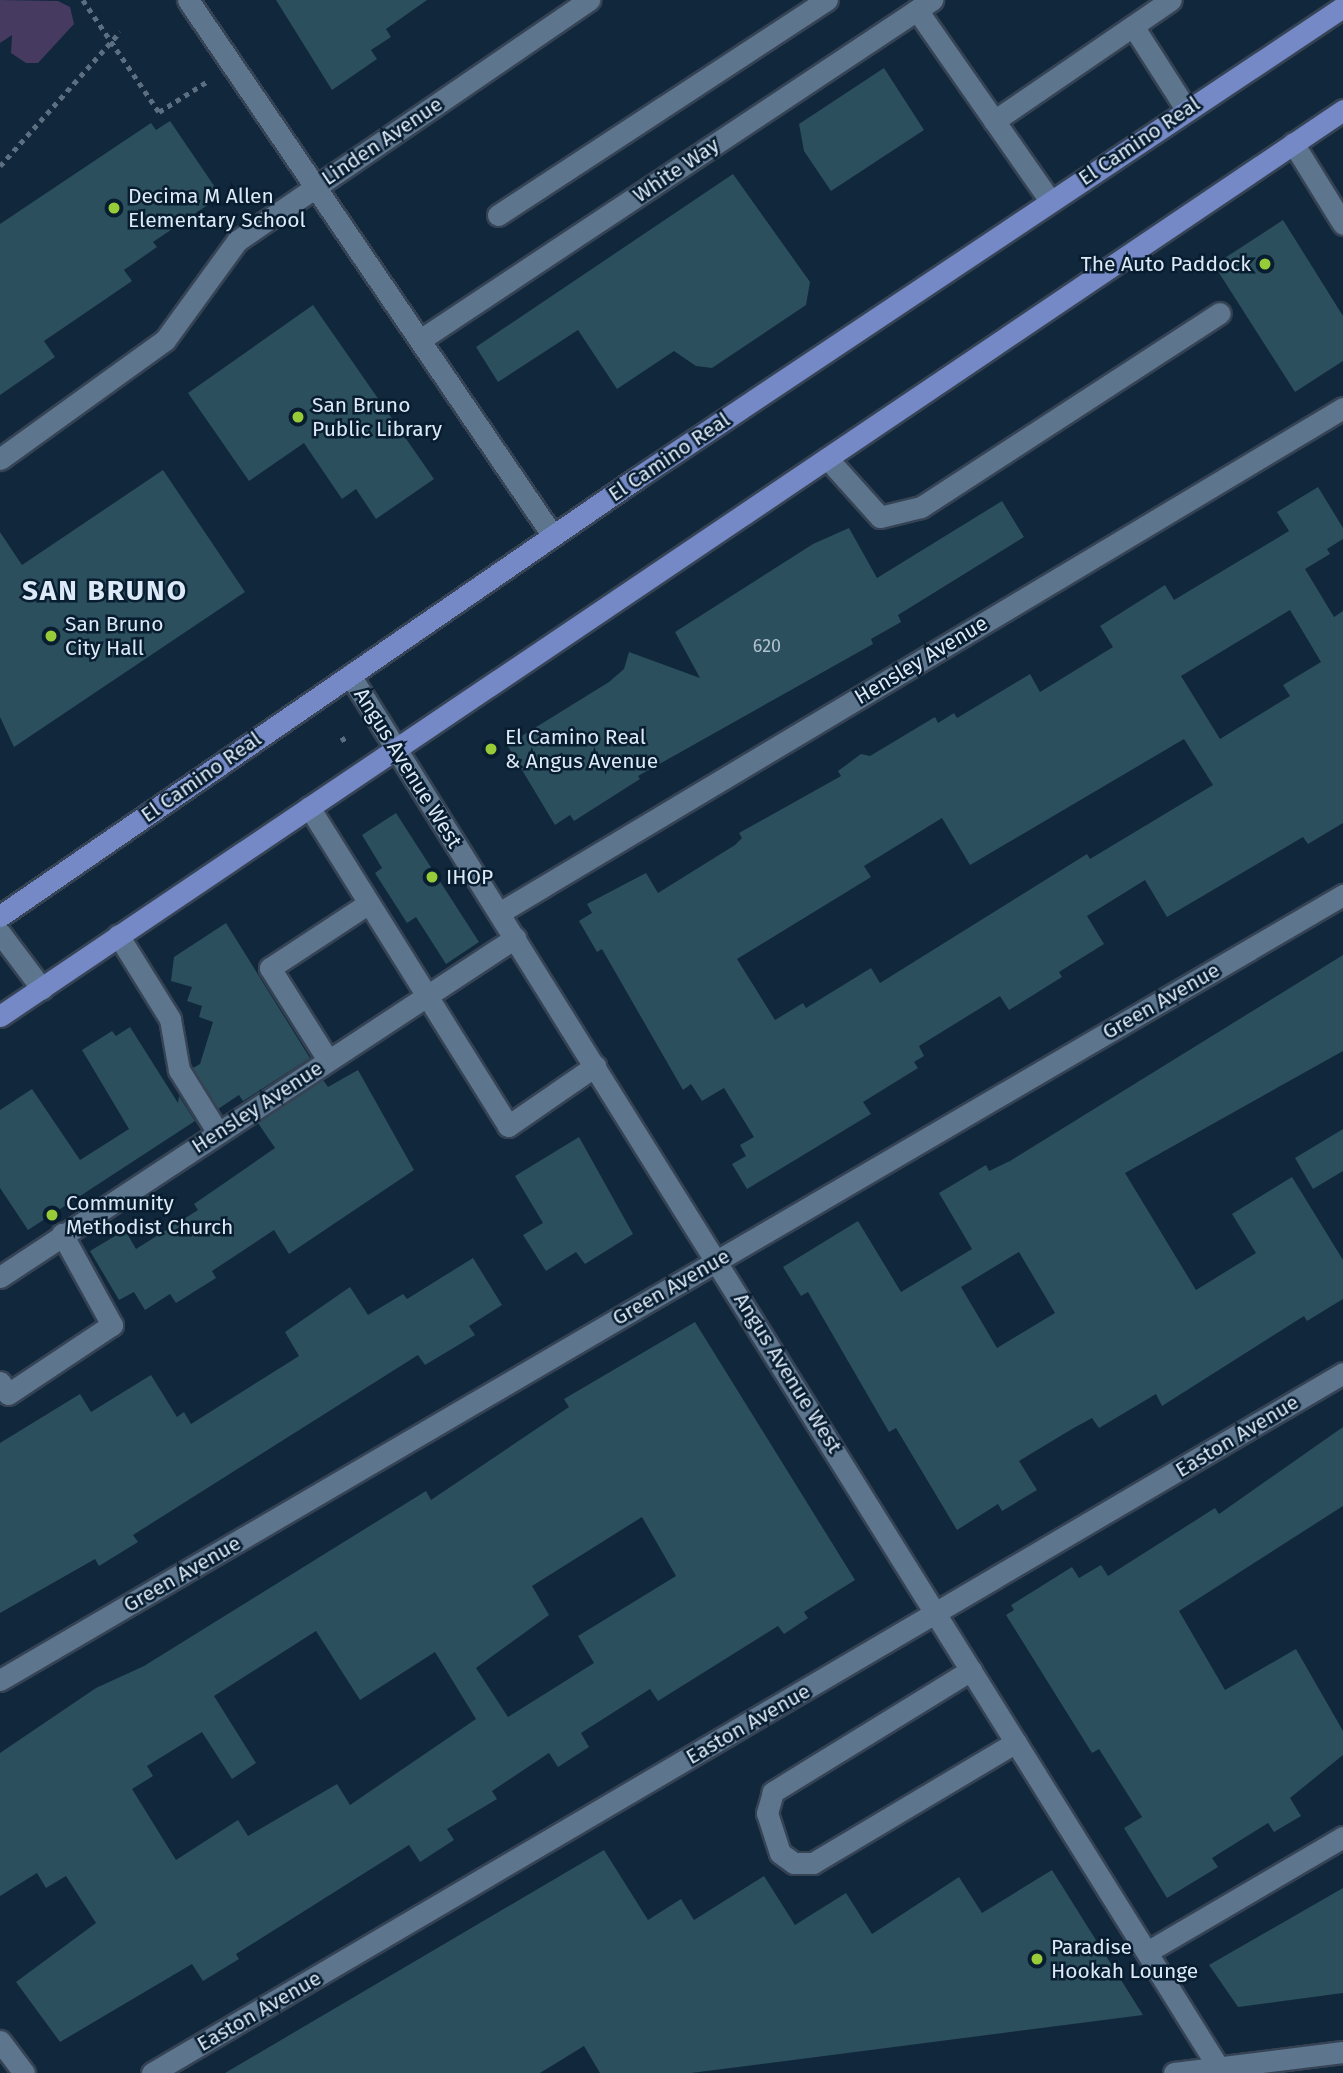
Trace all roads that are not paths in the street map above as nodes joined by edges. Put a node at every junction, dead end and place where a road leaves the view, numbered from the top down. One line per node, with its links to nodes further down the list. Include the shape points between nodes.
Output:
1 (188, 0): 12 (street)
2 (589, 0): 12 (street, Linden Avenue)
3 (827, 0): 14 (street)
4 (1171, 0): 7 (street)
5 (925, 5): 10 (street); 17 (street, White Way)
6 (1343, 7): 8 (main road, El Camino Real)
7 (1133, 26): 8 (street); 10 (street)
8 (1186, 109): 13 (main road, El Camino Real)
9 (1343, 110): 11 (main road)
10 (994, 121): 13 (street)
11 (1293, 143): 15 (street); 19 (main road)
12 (315, 186): 17 (street); 20 (street, Linden Avenue, via 237,241 165,340)
13 (1050, 201): 21 (main road, El Camino Real)
14 (498, 215)
15 (1343, 224)
16 (1220, 313): 19 (street, via 921,507 880,517)
17 (420, 340): 21 (street)
18 (1343, 408): 27 (street, Hensley Avenue)
19 (827, 458): 23 (main road)
20 (0, 459)
21 (553, 536): 22 (main road, El Camino Real)
22 (349, 675): 23 (street, Angus Avenue West); 28 (main road, El Camino Real)
23 (395, 749): 24 (main road); 27 (street, Angus Avenue West)
24 (309, 807): 26 (street); 30 (main road)
25 (1343, 895): 39 (street, Green Avenue)
26 (369, 902): 33 (street); 35 (street, via 270,968)
27 (499, 913): 31 (street, Angus Avenue West)
28 (0, 916)
29 (0, 933): 32 (street)
30 (118, 935): 32 (main road); 37 (street, via 170,1020 179,1070)
31 (515, 938): 33 (street, Hensley Avenue); 36 (street, Angus Avenue West)
32 (41, 989): 34 (main road)
33 (425, 994): 35 (street, Hensley Avenue); 36 (street, via 508,1126)
34 (0, 1016)
35 (327, 1060): 37 (street, Hensley Avenue)
36 (595, 1066): 39 (street, Angus Avenue West)
37 (218, 1133): 38 (street, Hensley Avenue)
38 (62, 1234): 40 (street, Hensley Avenue); 42 (street, via 112,1325 8,1394)
39 (718, 1259): 43 (street, Angus Avenue West); 45 (street, Green Avenue)
40 (0, 1277)
41 (1343, 1373): 43 (street, Easton Avenue)
42 (0, 1381)
43 (937, 1614): 44 (street, Angus Avenue West); 53 (street, Easton Avenue)
44 (971, 1670): 46 (street, Angus Avenue West); 46 (street, via 773,1792 767,1813 780,1853 794,1863 813,1863)
45 (0, 1680)
46 (1016, 1742): 48 (street, Angus Avenue West)
47 (1343, 1837): 48 (street)
48 (1147, 1952): 51 (street, Angus Avenue West)
49 (0, 2041): 52 (street)
50 (1343, 2052): 51 (street)
51 (1220, 2070): 54 (street)
52 (24, 2073)
53 (152, 2073)
54 (1174, 2073)

